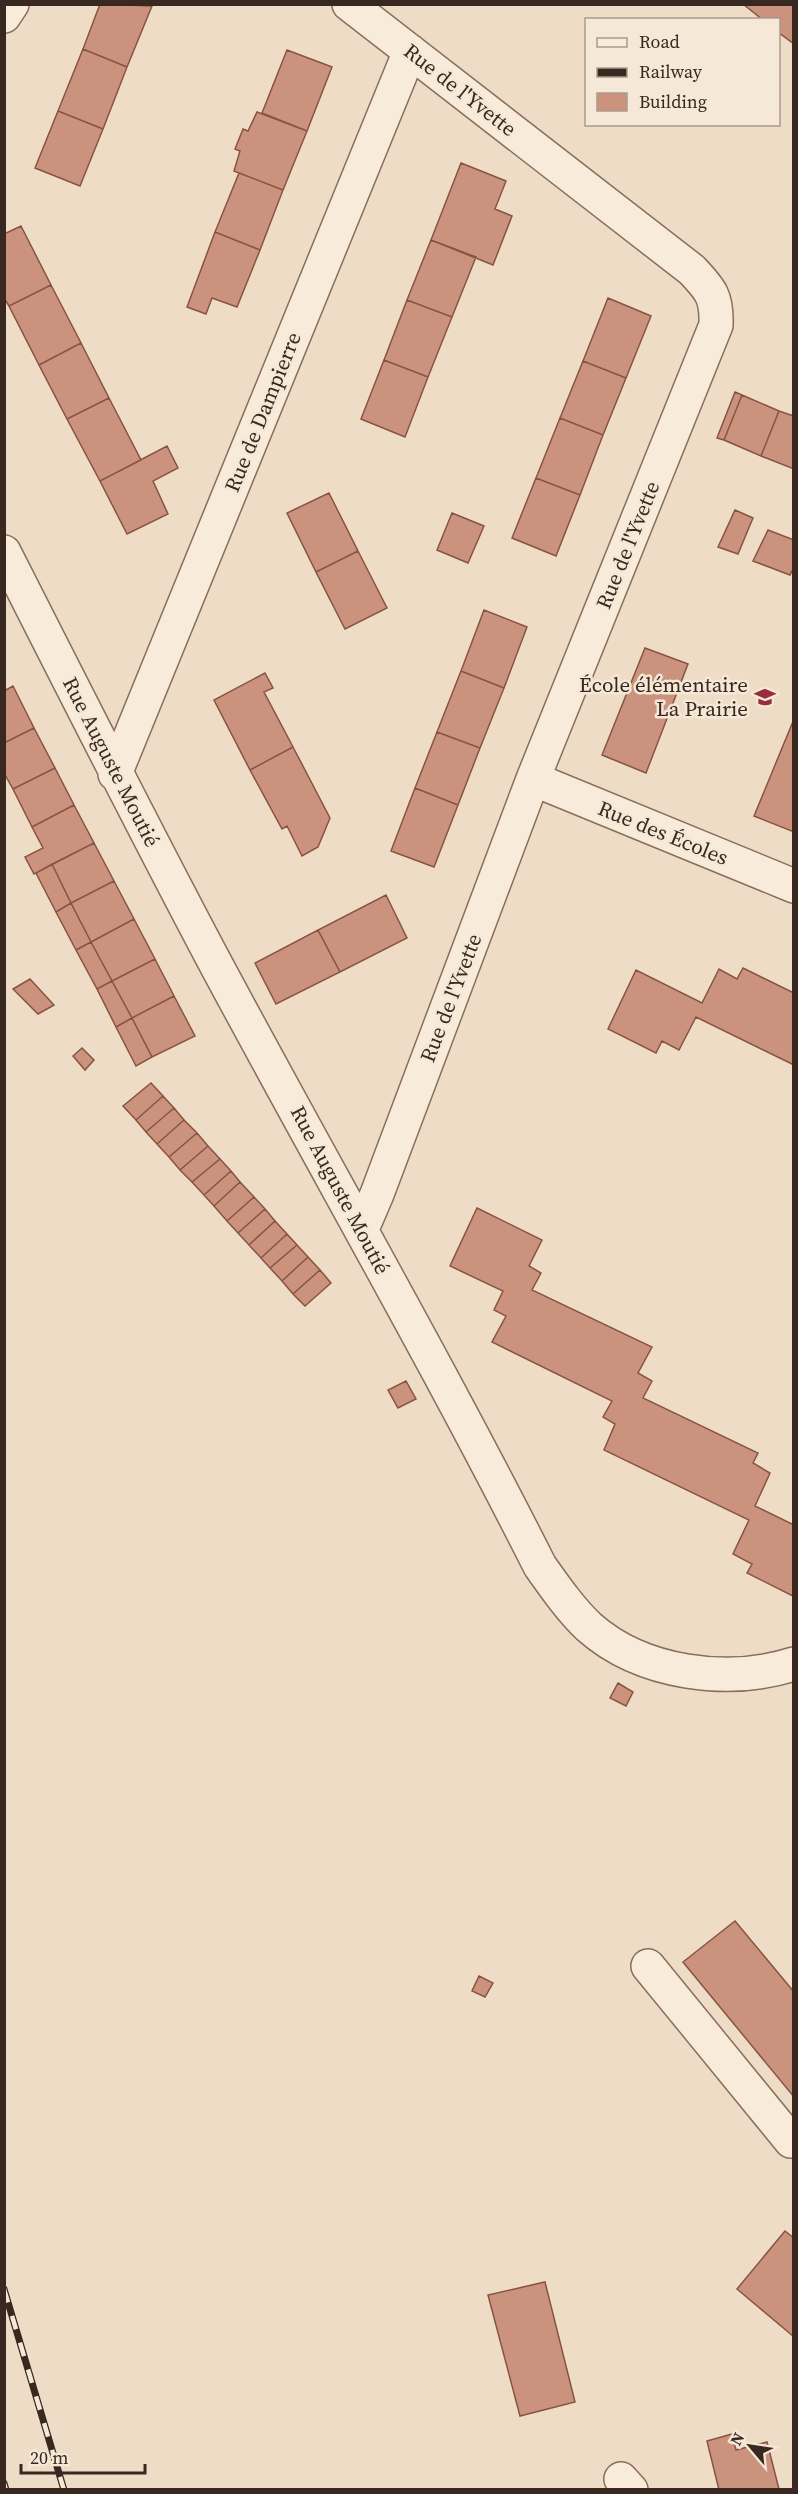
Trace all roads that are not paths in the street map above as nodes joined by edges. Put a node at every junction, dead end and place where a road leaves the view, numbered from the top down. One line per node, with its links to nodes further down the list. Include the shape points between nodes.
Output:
1 (12, 4): 3 (street)
2 (349, 4): 4 (street, Rue de l'Yvette)
3 (4, 16)
4 (410, 51): 6 (street, Rue de Dampierre); 7 (street, Rue de l'Yvette, via 692,270 717,303 716,325)
5 (4, 552): 6 (street, Rue Auguste Moutié)
6 (115, 774): 9 (street, Rue Auguste Moutié)
7 (534, 779): 8 (street, Rue des Écoles); 9 (street, Rue de l'Yvette)
8 (794, 886)
9 (362, 1229): 10 (street, Rue Auguste Moutié, via 540,1566 590,1627 623,1650 657,1664 700,1673 743,1674)
10 (794, 1664)
11 (648, 1966): 12 (street)
12 (794, 2141)

